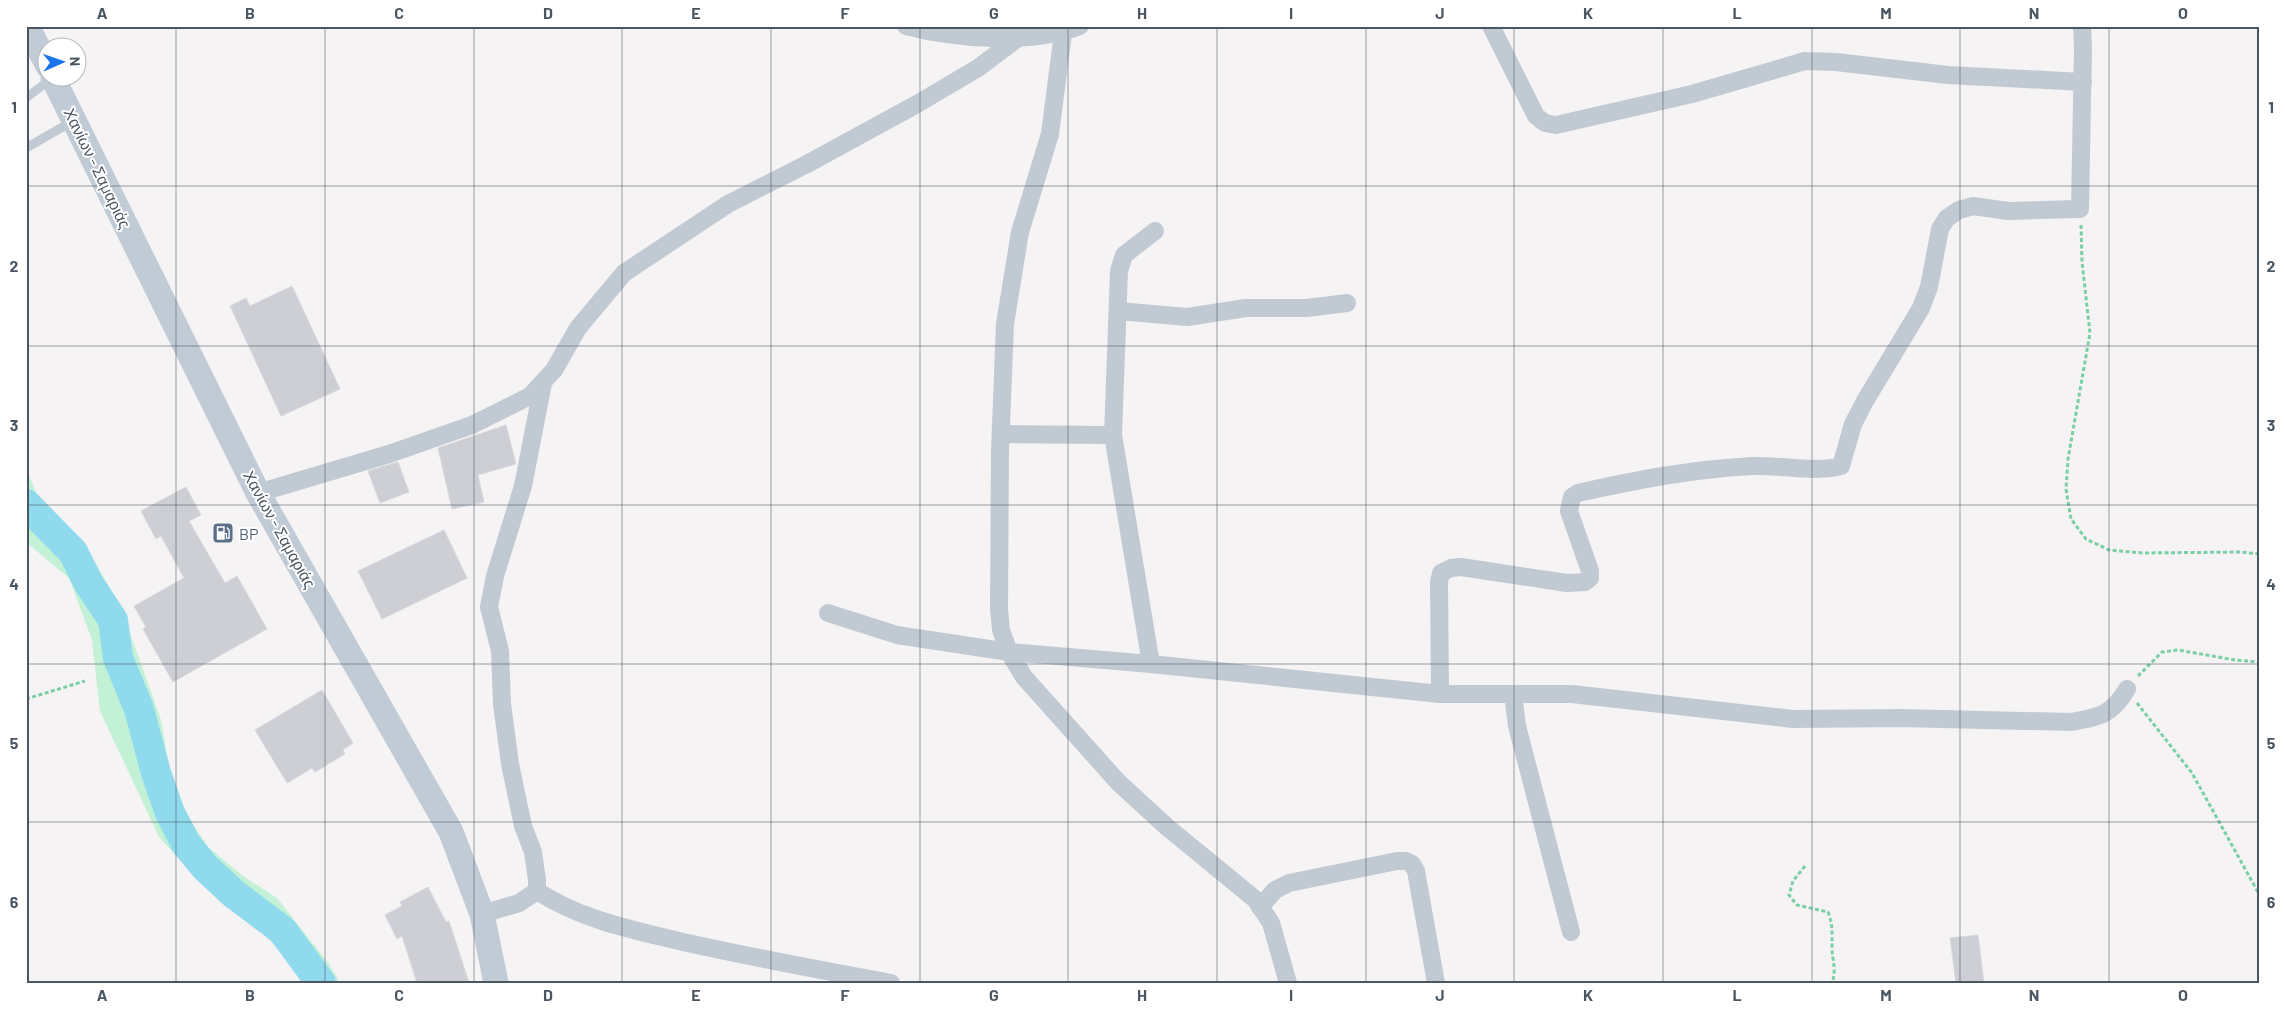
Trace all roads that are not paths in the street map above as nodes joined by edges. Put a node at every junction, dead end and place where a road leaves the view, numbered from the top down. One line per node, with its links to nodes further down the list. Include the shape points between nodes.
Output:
1 (27, 26): 8 (main road)
2 (906, 26): 7 (street, via 952,35)
3 (1080, 26): 6 (street)
4 (1491, 26): 9 (street, via 1536,116 1545,123 1556,124 1692,94 1805,62)
5 (2082, 26): 9 (street)
6 (1064, 33): 7 (street); 19 (street, via 1050,134 1020,232 1005,324)
7 (1018, 38): 18 (street, via 978,68 917,104 728,204 624,273 578,328)
8 (38, 47)
9 (2083, 82): 26 (street, via 2080,210 2008,211 1973,206 1947,218 1940,229 1929,287 1921,308 1853,424 1841,466 1823,469 1726,468 1640,479 1578,493 1569,504 1569,510 1590,571 1590,578 1585,582 1567,583 1461,567 1441,573)
10 (40, 88): 12 (lane)
11 (58, 88): 13 (main road, Χανίων - Σαμαριάς)
12 (26, 98)
13 (75, 119): 14 (lane); 21 (main road, Χανίων - Σαμαριάς)
14 (26, 148)
15 (1155, 231): 17 (street, via 1124,255 1119,270)
16 (1347, 303): 17 (street, via 1306,308 1246,308 1187,317)
17 (1118, 311): 20 (street)
18 (544, 383): 21 (street, via 530,396 472,425 389,454); 28 (street, via 523,486 495,576 489,607 500,651 502,704 510,764 523,826 533,852)
19 (1000, 434): 20 (street); 23 (street, via 999,609 1001,630)
20 (1114, 435): 24 (street)
21 (258, 493): 30 (main road, Χανίων - Σαμαριάς, via 451,832)
22 (828, 614): 23 (street, via 897,635)
23 (1009, 652): 24 (street); 29 (street, via 1024,677 1118,782 1167,828 1234,880)
24 (1151, 664): 26 (street)
25 (2127, 689): 27 (street, via 2117,705 2098,717 2071,722 1793,719 1572,694)
26 (1440, 694): 27 (street)
27 (1513, 694): 31 (street, via 1517,726)
28 (536, 891): 30 (street, via 520,903); 33 (street, via 561,906 605,923 750,958)
29 (1260, 907): 34 (street, via 1271,923); 35 (street, via 1275,890 1289,883 1406,861 1416,871)
30 (482, 914): 32 (main road, Χανίων - Σαμαριάς)
31 (1570, 932)
32 (496, 983)
33 (891, 983)
34 (1288, 983)
35 (1436, 983)

